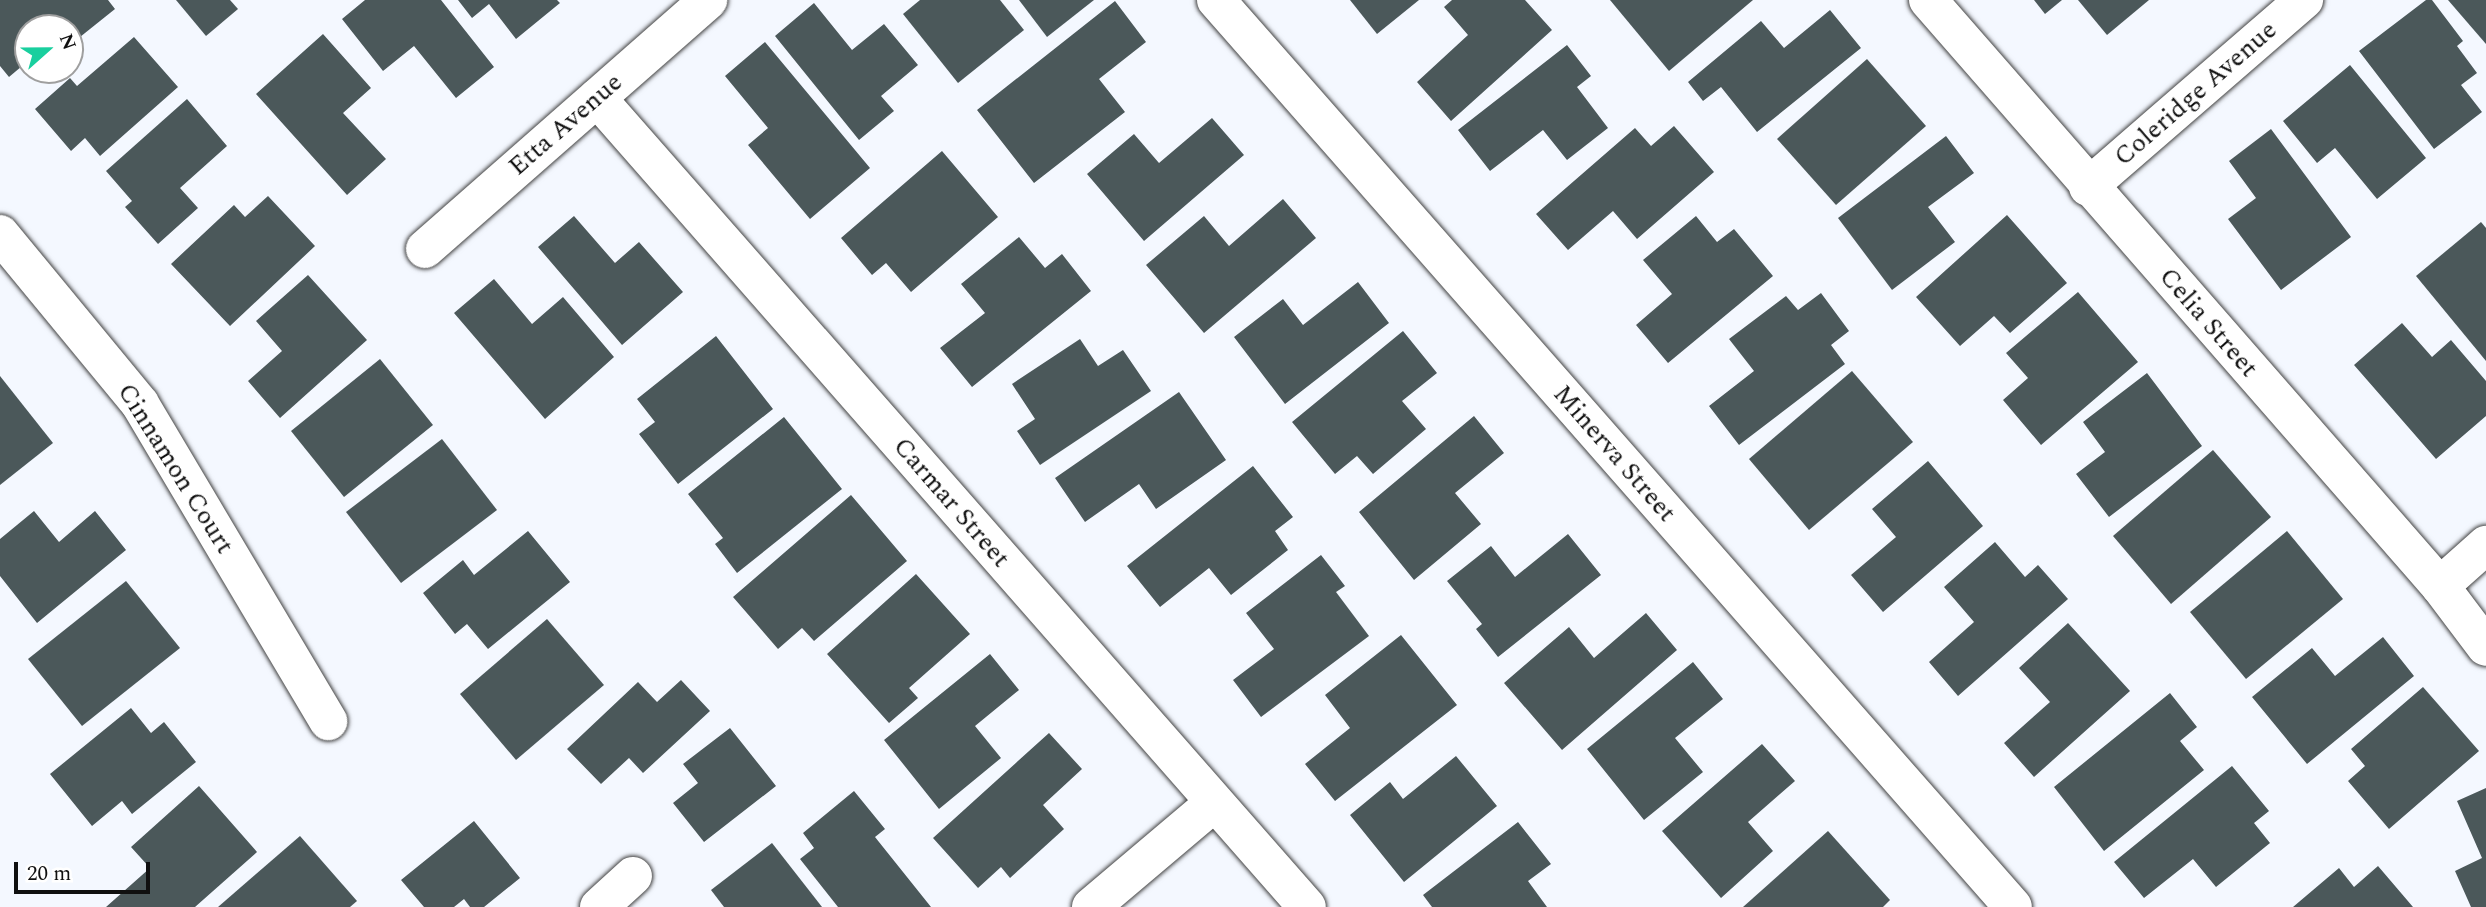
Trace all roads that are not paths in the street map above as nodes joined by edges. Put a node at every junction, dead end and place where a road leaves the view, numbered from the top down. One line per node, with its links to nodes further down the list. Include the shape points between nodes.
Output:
1 (708, 0): 5 (street, Etta Avenue)
2 (1216, 0): 18 (street, Minerva Street)
3 (1928, 0): 6 (street, Celia Street)
4 (2304, 0): 6 (street, Coleridge Avenue)
5 (597, 98): 8 (street, Etta Avenue); 13 (street, Carmar Street)
6 (2088, 187): 10 (street, Celia Street)
7 (0, 234): 12 (street, Cinnamon Court, via 140,404)
8 (425, 249)
9 (2486, 545): 10 (street)
10 (2440, 586): 11 (street, Celia Street)
11 (2486, 647)
12 (328, 721)
13 (1214, 803): 16 (street); 17 (street, Carmar Street)
14 (633, 876): 15 (street)
15 (599, 907)
16 (1091, 907)
17 (1307, 907)
18 (2013, 907)

